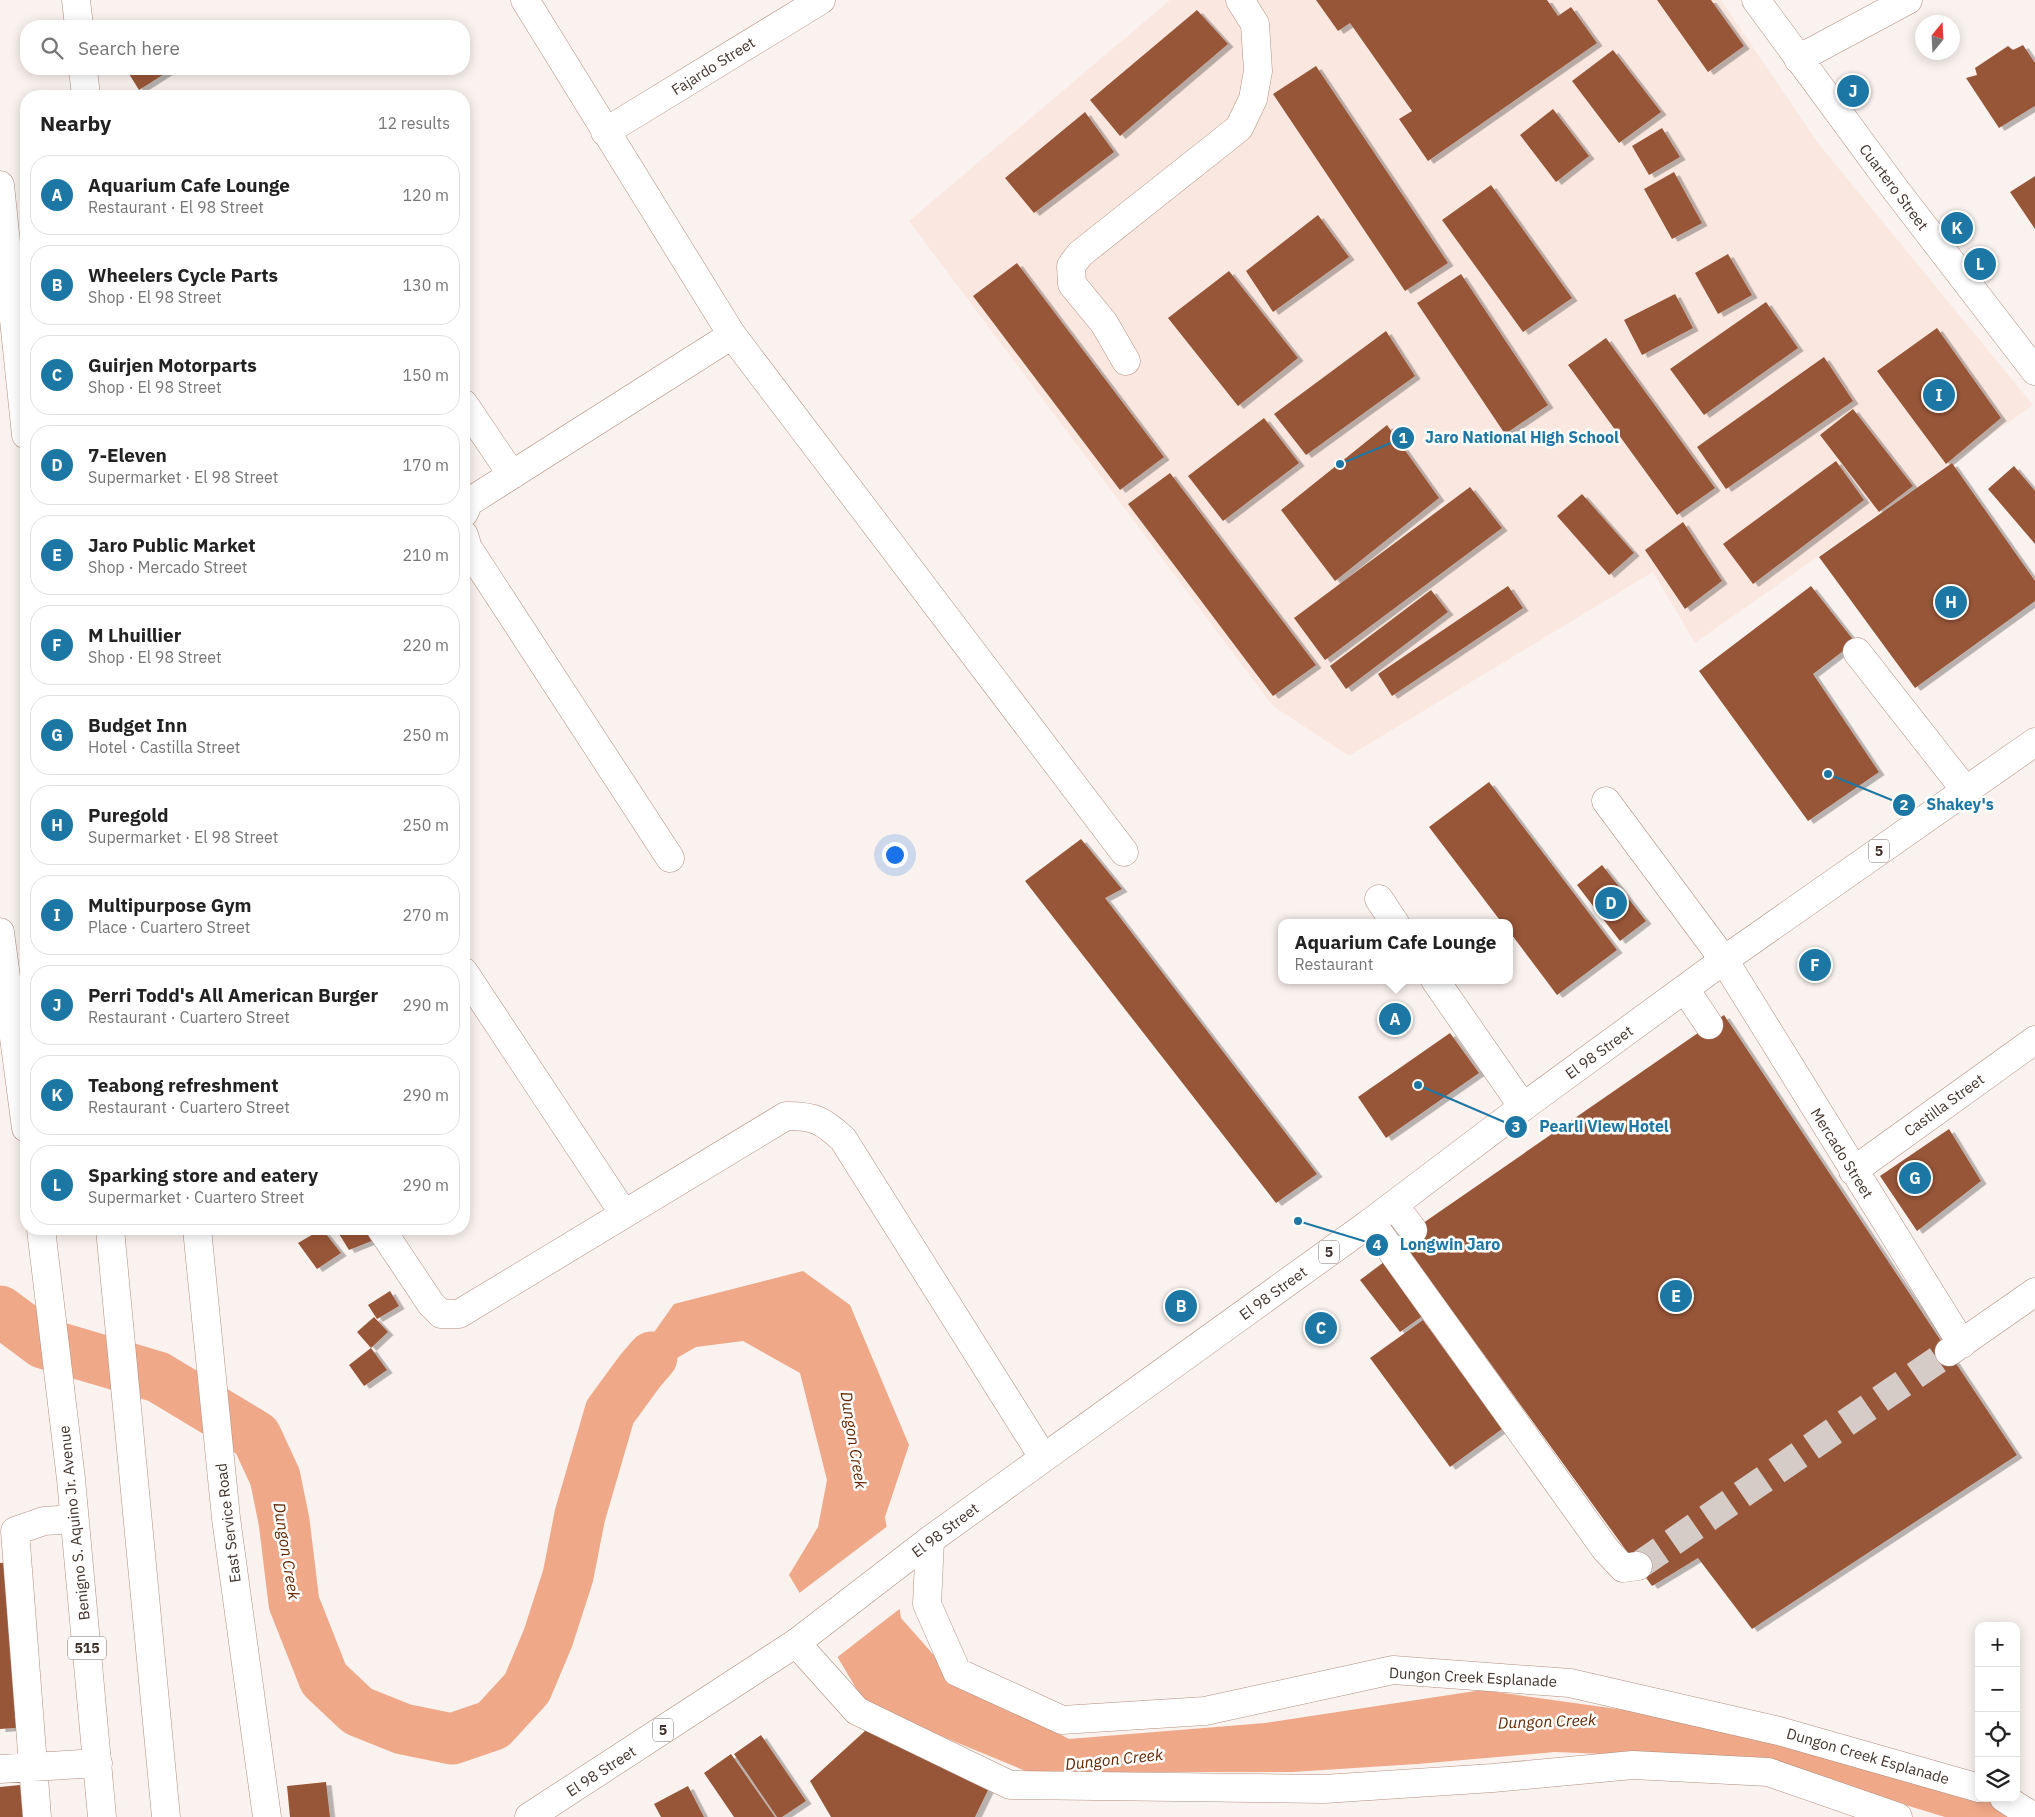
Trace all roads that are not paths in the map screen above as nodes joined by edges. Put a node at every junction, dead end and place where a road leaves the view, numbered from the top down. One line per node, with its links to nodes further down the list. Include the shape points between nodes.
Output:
1 (76, 0): 7 (main road)
2 (525, 0): 11 (main road)
3 (821, 0): 11 (main road, Fajardo Street)
4 (1240, 0): 14 (main road, via 1255,24 1258,71 1253,99 1238,128 1080,254 1071,266 1072,284 1104,323)
5 (1756, 0): 8 (main road, Cuartero Street)
6 (1908, 0): 8 (main road)
7 (78, 20)
8 (1798, 59): 15 (main road, Cuartero Street)
9 (84, 75): 10 (main road)
10 (85, 90)
11 (605, 132): 13 (main road)
12 (0, 185): 16 (main road)
13 (732, 335): 18 (main road); 25 (main road)
14 (1126, 361)
15 (2035, 371)
16 (20, 377)
17 (470, 413): 18 (main road)
18 (512, 475): 19 (main road)
19 (470, 502)
20 (470, 551): 26 (main road)
21 (1858, 652): 23 (main road)
22 (2035, 742): 23 (main road, El 98 Street / 5)
23 (1966, 791): 30 (main road, El 98 Street / 5)
24 (1606, 801): 30 (main road, Mercado Street)
25 (1124, 852)
26 (670, 858)
27 (1379, 899): 28 (main road)
28 (1393, 919)
29 (0, 932): 34 (main road)
30 (1724, 960): 33 (main road, El 98 Street / 5); 39 (main road, Mercado Street)
31 (470, 981): 41 (main road)
32 (1438, 984): 38 (main road)
33 (1685, 989): 35 (main road); 38 (main road, El 98 Street / 5)
34 (19, 1021): 36 (main road)
35 (1709, 1025)
36 (20, 1036)
37 (2035, 1040): 39 (main road, Castilla Street)
38 (1523, 1107): 40 (main road, El 98 Street / 5)
39 (1853, 1171): 48 (main road, Mercado Street, via 1955,1348)
40 (1394, 1205): 42 (main road, El 98 Street / 5); 43 (main road)
41 (624, 1214): 47 (main road, via 459,1314 441,1314 431,1304); 49 (main road, via 786,1116 807,1116 827,1124 843,1139)
42 (1371, 1222): 49 (main road, El 98 Street / 5); 52 (main road, via 1606,1550)
43 (1413, 1230)
44 (42, 1235): 50 (main road, Benigno S. Aquino Jr. Avenue / 515)
45 (111, 1235): 61 (main road)
46 (198, 1235): 62 (main road, East Service Road, via 226,1518)
47 (385, 1235)
48 (2035, 1292)
49 (1043, 1458): 51 (main road, El 98 Street / 5)
50 (74, 1519): 54 (main road, Benigno S. Aquino Jr. Avenue / 515); 55 (main road, via 44,1521 15,1531)
51 (930, 1540): 53 (main road, El 98 Street / 5); 57 (main road, Dungon Creek Esplanade, via 927,1604 957,1672 1062,1720 1205,1711 1392,1670 1570,1682 1778,1731)
52 (1631, 1567)
53 (796, 1643): 63 (main road, El 98 Street / 5); 64 (main road, via 857,1711 1010,1785 1324,1789 1633,1765 1768,1772)
54 (98, 1763): 55 (main road); 60 (main road, Benigno S. Aquino Jr. Avenue / 515)
55 (32, 1768): 56 (main road); 59 (main road)
56 (0, 1770)
57 (1975, 1787)
58 (2010, 1802): 65 (main road)
59 (37, 1817)
60 (102, 1817)
61 (166, 1817)
62 (267, 1817)
63 (530, 1817)
64 (1898, 1817)
65 (2034, 1817)

